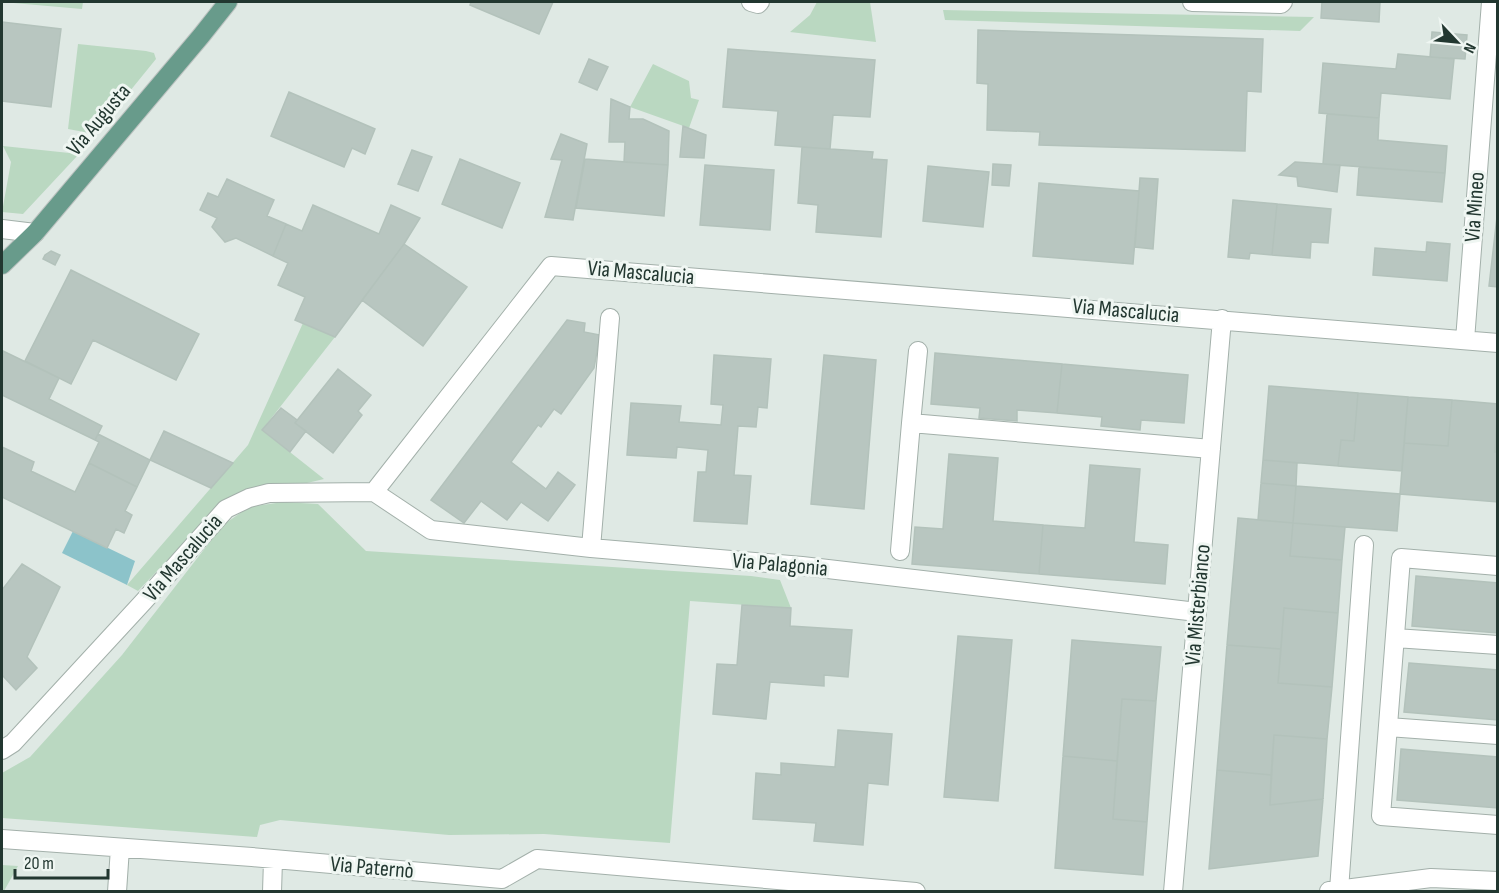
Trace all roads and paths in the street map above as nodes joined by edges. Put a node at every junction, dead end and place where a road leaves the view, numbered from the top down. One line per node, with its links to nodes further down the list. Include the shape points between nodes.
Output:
1 (228, 2): 9 (main road, Via Augusta)
2 (751, 2): 3 (street)
3 (760, 2)
4 (1192, 2): 5 (street)
5 (1283, 2)
6 (1491, 2): 7 (street, Via Mineo)
7 (1490, 113): 13 (street, Via Mineo)
8 (2, 229): 9 (street)
9 (35, 233): 10 (main road, Via Augusta)
10 (2, 265)
11 (610, 318): 20 (street)
12 (1222, 319): 13 (street, Via Mascalucia); 17 (street, Via Misterbianco); 18 (street, Via Mascalucia, via 551,266)
13 (1465, 340): 14 (street, Via Mascalucia)
14 (1497, 343)
15 (918, 351): 16 (street)
16 (911, 423): 17 (street); 21 (street)
17 (1211, 449): 23 (street, Via Misterbianco)
18 (374, 492): 20 (street, Via Palagonia, via 431,530); 28 (street, Via Mascalucia, via 269,493 226,509 13,743)
19 (1364, 545): 39 (street)
20 (591, 548): 23 (street, Via Palagonia, via 802,566)
21 (900, 551)
22 (1497, 566): 24 (street, via 1401,558)
23 (1197, 612): 38 (street, Via Misterbianco)
24 (1395, 638): 25 (street); 26 (street)
25 (1497, 645)
26 (1388, 727): 27 (street); 29 (street, via 1381,816)
27 (1497, 735)
28 (2, 750)
29 (1497, 825)
30 (2, 839): 31 (street, Via Paternò)
31 (120, 848): 32 (street, Via Paternò); 35 (street)
32 (273, 860): 34 (street, Via Paternò); 36 (street)
33 (1497, 881): 39 (street, via 1431,878)
34 (502, 885): 37 (street, Via Paternò, via 537,859)
35 (117, 891)
36 (272, 891)
37 (916, 891)
38 (1173, 891)
39 (1334, 891)

